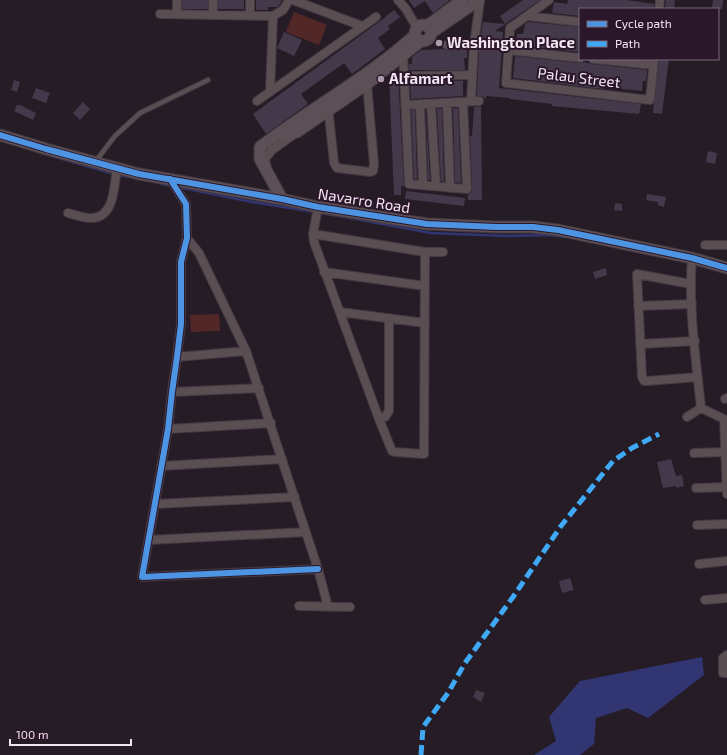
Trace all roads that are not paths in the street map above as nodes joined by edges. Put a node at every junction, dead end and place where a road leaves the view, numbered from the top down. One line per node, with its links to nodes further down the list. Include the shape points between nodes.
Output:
1 (177, 0): 11 (street)
2 (213, 0): 12 (street)
3 (250, 0): 13 (street)
4 (289, 0): 14 (street, via 283,10)
5 (292, 0): 18 (street)
6 (398, 0): 19 (street)
7 (462, 0): 19 (street)
8 (479, 0): 19 (street); 21 (street)
9 (549, 0): 15 (street)
10 (160, 14): 11 (street)
11 (177, 14): 12 (street)
12 (213, 14): 13 (street)
13 (250, 15): 14 (street)
14 (274, 16): 32 (street)
15 (527, 16): 17 (street); 23 (street, via 510,28)
16 (376, 17): 18 (street)
17 (579, 22)
18 (362, 26): 32 (street)
19 (422, 33): 22 (street)
20 (447, 45): 21 (street)
21 (474, 45): 28 (street)
22 (403, 50): 27 (street); 29 (street)
23 (508, 50): 24 (street); 26 (street, Palau Street, via 506,83 650,100)
24 (579, 58)
25 (613, 60): 26 (street)
26 (653, 62)
27 (378, 70): 31 (street); 39 (street)
28 (472, 74): 29 (street); 34 (street)
29 (403, 76): 38 (street)
30 (208, 80): 43 (lane, via 140,113 115,136)
31 (367, 84): 39 (street); 39 (street, via 373,171 337,168 334,163)
32 (270, 92): 33 (street)
33 (257, 101)
34 (471, 101): 35 (street); 49 (street, via 467,189)
35 (447, 103): 37 (street); 49 (street)
36 (420, 104): 37 (street); 38 (street); 47 (street)
37 (431, 104): 48 (street)
38 (405, 105): 47 (street, via 409,184)
39 (328, 106): 40 (street); 41 (street)
40 (297, 132): 41 (street); 44 (street, via 272,150 265,159)
41 (276, 134): 44 (street, via 260,147 260,159)
42 (0, 135): 43 (street, Navarro Road)
43 (95, 162): 45 (street, Navarro Road)
44 (267, 172): 50 (street)
45 (116, 173): 46 (street, Navarro Road); 52 (street, via 110,207 103,215 92,219)
46 (173, 184): 50 (street, Navarro Road); 54 (street, via 186,204)
47 (423, 185): 48 (street)
48 (436, 186): 49 (street)
49 (450, 188)
50 (282, 199): 51 (street, Navarro Road)
51 (317, 211): 53 (street); 59 (street, Navarro Road, via 427,224 558,230)
52 (68, 214)
53 (313, 234): 57 (street); 61 (street)
54 (187, 238): 71 (street, via 199,253); 72 (street, via 181,262 181,324)
55 (705, 245): 56 (street)
56 (727, 245)
57 (425, 252): 58 (street); 63 (street)
58 (443, 252)
59 (692, 258): 60 (street, Navarro Road); 62 (street)
60 (727, 268)
61 (324, 272): 63 (street); 66 (street)
62 (691, 284): 64 (street); 65 (street, via 639,273)
63 (425, 286): 68 (street)
64 (692, 304): 65 (street); 69 (street)
65 (638, 306): 70 (street)
66 (340, 312): 67 (street); 79 (street)
67 (389, 318): 68 (street); 79 (street, via 389,411 385,417)
68 (425, 323): 79 (street, via 424,454 392,451)
69 (695, 341): 70 (street); 73 (street)
70 (640, 344): 73 (street, via 644,381)
71 (246, 351): 72 (street); 74 (street)
72 (177, 357): 75 (street)
73 (698, 377): 76 (street)
74 (259, 388): 75 (street); 80 (street)
75 (172, 392): 81 (street)
76 (701, 408): 77 (street); 78 (street)
77 (687, 417)
78 (725, 418): 82 (street)
79 (379, 419)
80 (270, 423): 81 (street); 84 (street)
81 (168, 429): 85 (street)
82 (725, 452): 83 (street); 87 (street)
83 (694, 453)
84 (282, 459): 85 (street); 89 (street)
85 (161, 466): 90 (street)
86 (696, 488): 87 (street)
87 (727, 488): 88 (street)
88 (727, 494)
89 (295, 497): 90 (street); 93 (street)
90 (155, 504): 94 (street)
91 (727, 524): 92 (street)
92 (697, 525)
93 (306, 532): 94 (street); 97 (street)
94 (149, 540): 97 (street, via 142,577)
95 (727, 561): 96 (street)
96 (699, 564)
97 (318, 569): 101 (street)
98 (727, 598): 99 (street)
99 (705, 600)
100 (299, 606): 101 (street)
101 (328, 606): 102 (street)
102 (350, 607)
103 (727, 655): 104 (street, via 723,658 723,673)
104 (727, 673)

